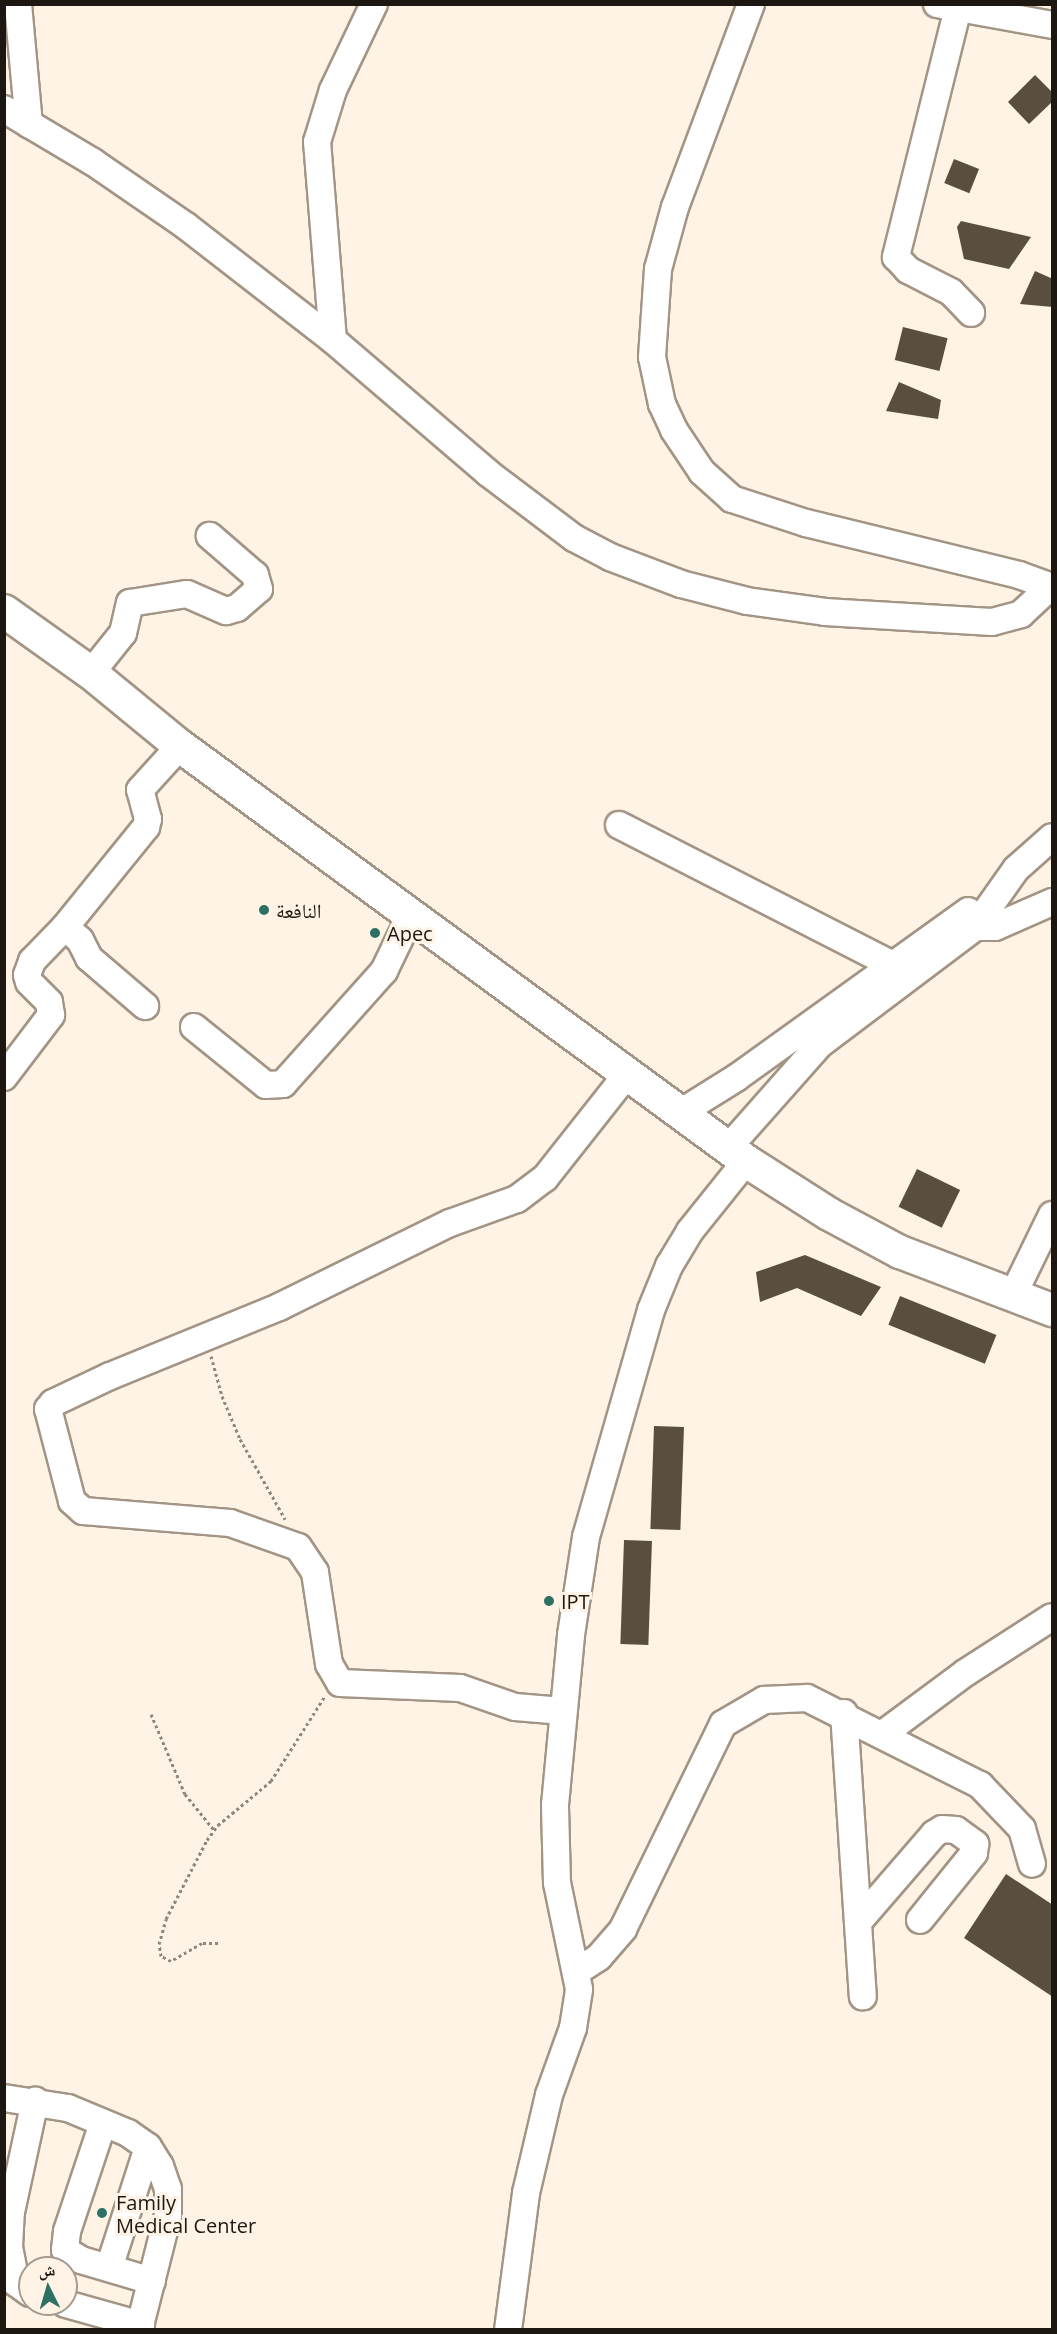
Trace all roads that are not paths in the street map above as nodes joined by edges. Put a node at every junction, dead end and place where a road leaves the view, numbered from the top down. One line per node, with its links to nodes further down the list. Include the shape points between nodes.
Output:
1 (18, 4): 7 (street)
2 (374, 4): 9 (street, via 333,90 317,142)
3 (751, 4): 11 (street, via 675,207 658,269 652,357 662,404 674,430 717,488 756,508)
4 (947, 6): 5 (street); 8 (street, via 897,257 908,270 951,292)
5 (1053, 25)
6 (4, 109): 7 (street)
7 (29, 125): 9 (street, via 154,202)
8 (971, 313)
9 (333, 340): 11 (street, via 447,440 574,538 681,585 747,601 825,612 992,621 1021,614)
10 (210, 536): 13 (street, via 255,575 259,589 237,608 226,611 188,594 130,603 123,633)
11 (1052, 587)
12 (4, 611): 13 (main road)
13 (91, 673): 14 (main road)
14 (180, 746): 18 (main road); 20 (street, via 140,790 148,819 146,827)
15 (619, 825): 21 (street)
16 (1053, 837): 19 (street, via 1016,869)
17 (1053, 902): 19 (street, via 1007,923)
18 (412, 913): 24 (street, via 384,971 283,1084 266,1085); 25 (main road)
19 (969, 920): 21 (street)
20 (65, 927): 23 (street, via 80,940 90,958); 26 (street, via 32,961 27,975 49,1002 51,1015)
21 (901, 969): 22 (street)
22 (857, 1002): 27 (street); 28 (street, via 820,1044)
23 (145, 1006)
24 (194, 1027)
25 (627, 1074): 27 (main road); 33 (street, via 530,1191 450,1223 50,1405 48,1416 72,1501 83,1510 230,1523 298,1547 315,1572 329,1664 338,1681 398,1688 460,1688 515,1707)
26 (4, 1077)
27 (680, 1113): 28 (main road)
28 (737, 1154): 30 (main road, via 881,1242); 33 (street, via 669,1266 651,1310 586,1537)
29 (1053, 1215): 30 (street)
30 (1013, 1295): 31 (main road)
31 (1053, 1310)
32 (1053, 1617): 35 (street, via 965,1673)
33 (563, 1711): 39 (street, via 554,1851 561,1909)
34 (844, 1713): 35 (street); 38 (street); 39 (street, via 807,1698 764,1700 723,1724 623,1929 599,1957)
35 (883, 1734): 36 (street, via 980,1785 1022,1828)
36 (1032, 1863)
37 (920, 1920): 38 (street, via 974,1853 975,1844 956,1830 942,1829 934,1834)
38 (859, 1921): 40 (street)
39 (576, 1972): 50 (street, via 579,1989 573,2028 549,2095 526,2193)
40 (863, 1996)
41 (4, 2098): 42 (street)
42 (35, 2101): 43 (street, via 68,2108); 47 (street, via 11,2212 9,2247)
43 (103, 2123): 44 (street); 45 (street, via 64,2241 69,2256)
44 (148, 2147): 45 (street); 46 (street, via 168,2189 168,2215)
45 (109, 2268): 46 (street)
46 (152, 2281): 49 (street)
47 (18, 2284)
48 (78, 2308): 49 (street)
49 (140, 2327)
50 (508, 2330)

